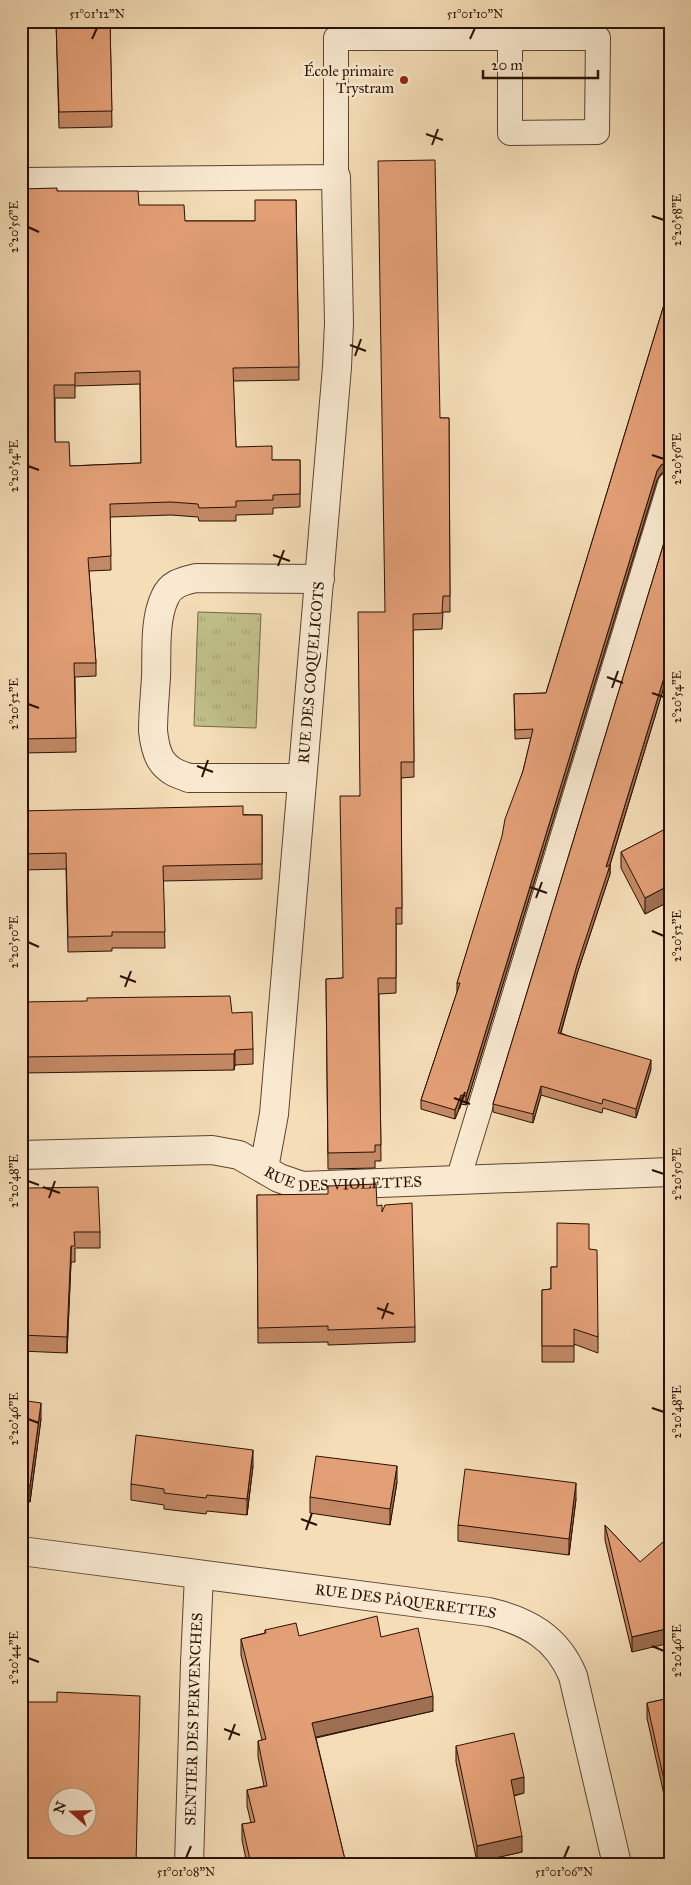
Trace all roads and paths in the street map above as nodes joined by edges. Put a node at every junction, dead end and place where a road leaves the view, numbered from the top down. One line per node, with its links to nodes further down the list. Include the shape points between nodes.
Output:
1 (510, 37): 1 (lane, via 598,38 597,132 510,133); 2 (lane, via 336,38)
2 (336, 177): 3 (lane); 5 (street, RUE DES COQUELICOTS, via 338,343)
3 (21, 180)
4 (670, 484): 10 (lane)
5 (320, 579): 6 (street, RUE DES COQUELICOTS); 6 (street, via 196,578 183,581 165,596 158,628 153,732 160,759 166,767 189,778)
6 (302, 778): 8 (street, RUE DES COQUELICOTS, via 274,1114)
7 (21, 1155): 8 (street, RUE DES VIOLETTES, via 212,1150 239,1155)
8 (264, 1168): 10 (street, RUE DES VIOLETTES, via 302,1186)
9 (670, 1172): 10 (street, RUE DES VIOLETTES)
10 (458, 1180)
11 (21, 1551): 12 (street, RUE DES PÂQUERETTES)
12 (199, 1575): 13 (street, SENTIER DES PERVENCHES); 14 (street, RUE DES PÂQUERETTES, via 489,1612 533,1627 562,1654 573,1676)
13 (190, 1864)
14 (617, 1864)

